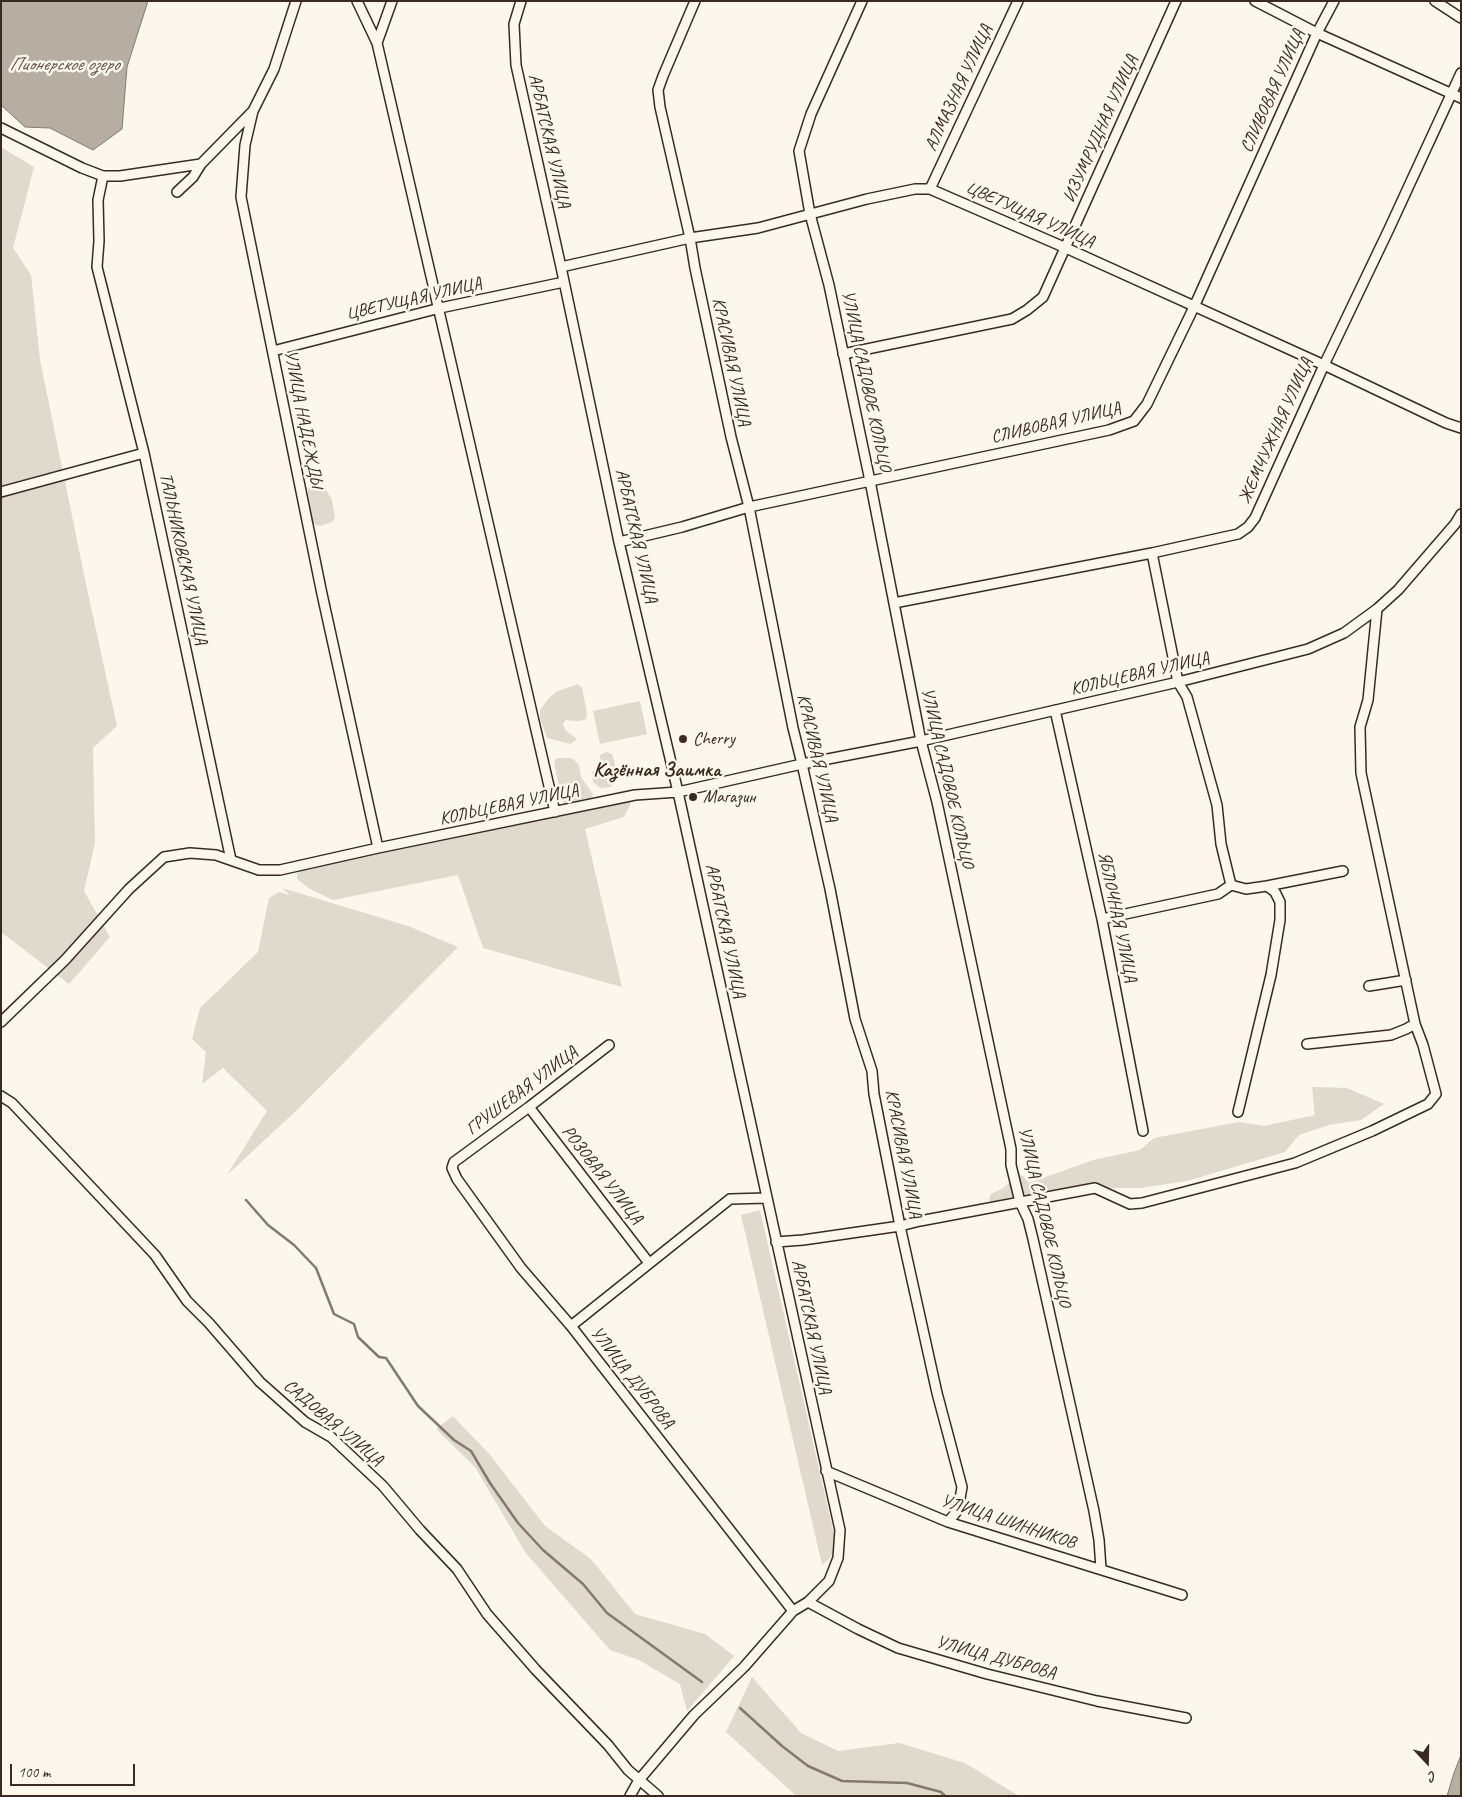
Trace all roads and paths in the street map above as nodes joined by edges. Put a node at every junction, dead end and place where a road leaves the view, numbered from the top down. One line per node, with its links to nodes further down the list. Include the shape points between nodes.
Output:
1 (296, 1): 18 (street, УЛИЦА НАДЕЖДЫ, via 274,69)
2 (357, 1): 14 (street)
3 (392, 1): 14 (street)
4 (521, 1): 27 (street, АРБАТСКАЯ УЛИЦА, via 514,24 516,65)
5 (695, 1): 25 (street, КРАСИВАЯ УЛИЦА, via 658,90)
6 (862, 1): 24 (street, УЛИЦА САДОВОЕ КОЛЬЦО, via 811,114 799,151)
7 (1018, 1): 22 (street, АЛМАЗНАЯ УЛИЦА)
8 (1176, 1): 26 (street, ИЗУМРУДНАЯ УЛИЦА)
9 (1254, 1): 13 (street)
10 (1334, 1): 13 (street, СЛИВОВАЯ УЛИЦА)
11 (1435, 1): 12 (street)
12 (1461, 18)
13 (1317, 33): 16 (street); 29 (street, СЛИВОВАЯ УЛИЦА)
14 (377, 44): 30 (street)
15 (1461, 73): 16 (street, ЖЕМЧУЖНАЯ УЛИЦА)
16 (1451, 93): 17 (street); 33 (street, ЖЕМЧУЖНАЯ УЛИЦА)
17 (1461, 98)
18 (253, 111): 20 (street); 31 (street, УЛИЦА НАДЕЖДЫ, via 245,145 241,197)
19 (1, 128): 21 (street)
20 (201, 164): 21 (street); 23 (street)
21 (104, 176): 35 (street, ТАЛЬНИКОВСКАЯ УЛИЦА, via 98,200 97,267)
22 (930, 189): 24 (street, ЦВЕТУЩАЯ УЛИЦА, via 867,199); 26 (street, ЦВЕТУЩАЯ УЛИЦА)
23 (177, 192)
24 (810, 214): 25 (street, ЦВЕТУЩАЯ УЛИЦА, via 758,228); 32 (street, УЛИЦА САДОВОЕ КОЛЬЦО)
25 (690, 238): 27 (street, ЦВЕТУЩАЯ УЛИЦА); 38 (street, КРАСИВАЯ УЛИЦА, via 730,437)
26 (1066, 248): 29 (street, ЦВЕТУЩАЯ УЛИЦА); 32 (street, ИЗУМРУДНАЯ УЛИЦА, via 1043,297 1012,319)
27 (561, 268): 28 (street, АРБАТСКАЯ УЛИЦА)
28 (564, 282): 30 (street, ЦВЕТУЩАЯ УЛИЦА); 40 (street, АРБАТСКАЯ УЛИЦА)
29 (1194, 307): 33 (street, ЦВЕТУЩАЯ УЛИЦА); 36 (street, СЛИВОВАЯ УЛИЦА, via 1147,404 1134,421 1109,430)
30 (440, 308): 31 (street, ЦВЕТУЩАЯ УЛИЦА); 49 (street)
31 (273, 351): 50 (street, УЛИЦА НАДЕЖДЫ)
32 (844, 354): 36 (street, УЛИЦА САДОВОЕ КОЛЬЦО)
33 (1324, 365): 34 (street, ЦВЕТУЩАЯ УЛИЦА); 41 (street, ЖЕМЧУЖНАЯ УЛИЦА, via 1255,518 1248,527 1238,534)
34 (1461, 428)
35 (144, 452): 37 (street); 51 (street, ТАЛЬНИКОВСКАЯ УЛИЦА)
36 (870, 481): 38 (street, СЛИВОВАЯ УЛИЦА); 42 (street, УЛИЦА САДОВОЕ КОЛЬЦО)
37 (1, 492)
38 (749, 507): 40 (street, СЛИВОВАЯ УЛИЦА); 47 (street, КРАСИВАЯ УЛИЦА, via 792,728)
39 (1461, 514): 43 (street, КОЛЬЦЕВАЯ УЛИЦА, via 1398,590)
40 (619, 542): 48 (street, АРБАТСКАЯ УЛИЦА)
41 (1152, 553): 42 (street, ЖЕМЧУЖНАЯ УЛИЦА); 44 (street)
42 (894, 603): 46 (street, УЛИЦА САДОВОЕ КОЛЬЦО)
43 (1377, 609): 44 (street, КОЛЬЦЕВАЯ УЛИЦА, via 1344,633 1308,650); 56 (street, via 1368,700 1360,727 1360,773)
44 (1178, 682): 45 (street, КОЛЬЦЕВАЯ УЛИЦА); 53 (street, via 1187,697 1218,805 1221,844)
45 (1056, 710): 46 (street, КОЛЬЦЕВАЯ УЛИЦА); 55 (street, ЯБЛОЧНАЯ УЛИЦА)
46 (921, 741): 47 (street, КОЛЬЦЕВАЯ УЛИЦА); 68 (street, УЛИЦА САДОВОЕ КОЛЬЦО, via 948,852)
47 (802, 764): 48 (street, КОЛЬЦЕВАЯ УЛИЦА); 69 (street, КРАСИВАЯ УЛИЦА, via 855,1019 872,1071)
48 (678, 792): 49 (street, КОЛЬЦЕВАЯ УЛИЦА, via 635,795); 67 (street, АРБАТСКАЯ УЛИЦА)
49 (555, 812): 50 (street, КОЛЬЦЕВАЯ УЛИЦА)
50 (378, 848): 51 (street, КОЛЬЦЕВАЯ УЛИЦА, via 280,870 259,870)
51 (230, 860): 58 (street, КОЛЬЦЕВАЯ УЛИЦА, via 216,855 190,853 164,858 129,889)
52 (1343, 871): 54 (street)
53 (1231, 885): 54 (street, via 1246,889); 55 (street, via 1218,894)
54 (1267, 886): 64 (street, via 1280,902 1280,920 1271,975)
55 (1102, 920): 65 (street, ЯБЛОЧНАЯ УЛИЦА)
56 (1406, 980): 57 (street); 59 (street)
57 (1369, 986)
58 (1, 1022)
59 (1415, 1024): 60 (street, via 1391,1035); 68 (street, via 1436,1094 1428,1104 1372,1131 1295,1163 1142,1203 1130,1204 1095,1188)
60 (1307, 1044)
61 (609, 1045): 63 (street, ГРУШЕВАЯ УЛИЦА)
62 (1, 1096): 80 (street, САДОВАЯ УЛИЦА, via 12,1103 154,1255 188,1301 260,1382 304,1422 331,1437 383,1486 457,1569 487,1614)
63 (529, 1107): 66 (street, ГРУШЕВАЯ УЛИЦА); 71 (street, РОЗОВАЯ УЛИЦА)
64 (1238, 1112)
65 (1143, 1132)
66 (454, 1162): 72 (street, УЛИЦА ДУБРОВА, via 452,1168 457,1179 521,1268)
67 (767, 1198): 70 (street, АРБАТСКАЯ УЛИЦА); 71 (street, via 730,1199)
68 (1020, 1202): 69 (street); 75 (street, УЛИЦА САДОВОЕ КОЛЬЦО, via 1033,1239 1092,1501)
69 (900, 1226): 70 (street); 74 (street, КРАСИВАЯ УЛИЦА, via 937,1393 962,1487 958,1510)
70 (776, 1242): 73 (street, АРБАТСКАЯ УЛИЦА)
71 (649, 1263): 72 (street)
72 (571, 1326): 78 (street, УЛИЦА ДУБРОВА)
73 (826, 1471): 74 (street, УЛИЦА ШИННИКОВ); 77 (street, АРБАТСКАЯ УЛИЦА, via 840,1530 838,1558 829,1581)
74 (948, 1522): 75 (street, УЛИЦА ШИННИКОВ)
75 (1101, 1569): 76 (street, УЛИЦА ШИННИКОВ)
76 (1182, 1595)
77 (808, 1602): 78 (street, АРБАТСКАЯ УЛИЦА); 79 (street, УЛИЦА ДУБРОВА, via 898,1648 1097,1701)
78 (793, 1611): 80 (street, АРБАТСКАЯ УЛИЦА, via 694,1715)
79 (1186, 1718)
80 (639, 1780): 81 (street, АРБАТСКАЯ УЛИЦА); 82 (street, САДОВАЯ УЛИЦА)
81 (630, 1796)
82 (658, 1796)

